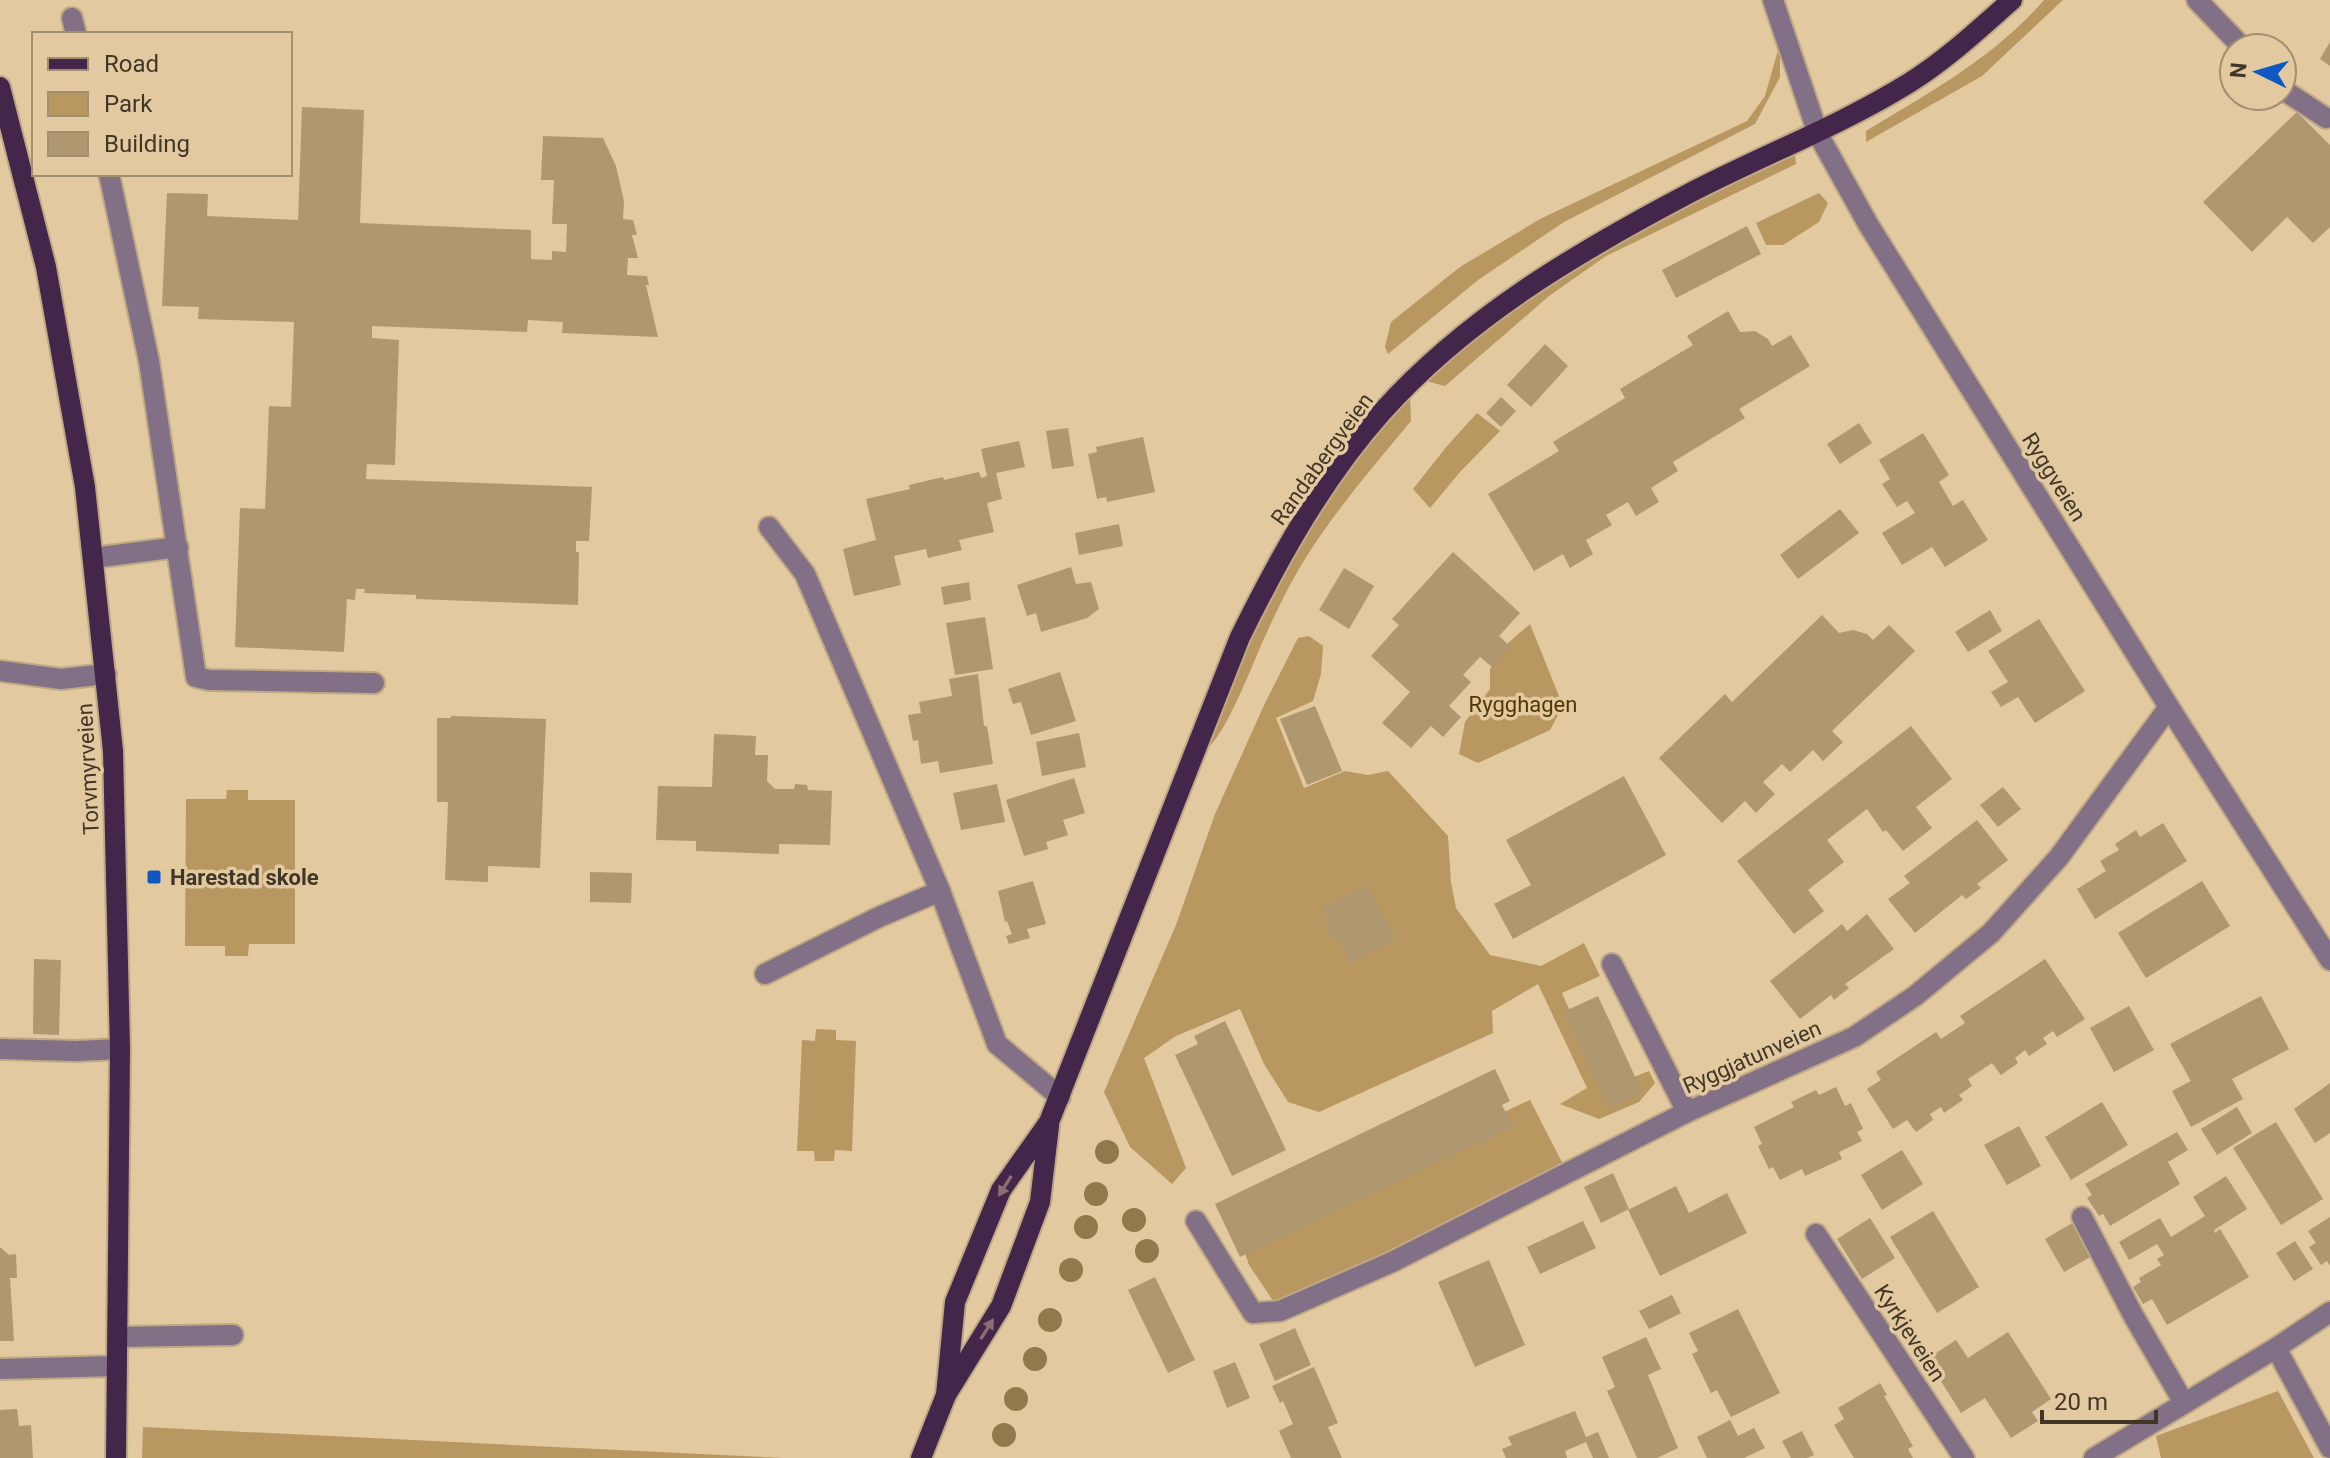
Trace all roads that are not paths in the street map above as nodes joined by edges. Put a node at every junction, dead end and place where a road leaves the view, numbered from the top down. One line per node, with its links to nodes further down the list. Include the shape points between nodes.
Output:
1 (1773, 0): 8 (street, Ryggveien)
2 (2012, 0): 8 (main road, Randabergveien, via 1911,82)
3 (2197, 0): 4 (street)
4 (2228, 32)
5 (0, 87): 12 (main road, Torvmyrveien, via 46,267)
6 (2298, 100): 7 (street)
7 (2326, 118)
8 (1818, 134): 16 (street, Ryggveien, via 1868,224); 23 (main road, Randabergveien, via 1689,194 1567,262 1492,312 1381,413 1275,566 1240,637)
9 (109, 176): 11 (street, via 149,361)
10 (769, 527): 17 (street, via 805,574)
11 (178, 547): 12 (street); 15 (street, via 196,677)
12 (93, 558): 14 (main road, Torvmyrveien)
13 (0, 671): 14 (street, via 61,679)
14 (106, 674): 22 (main road, Torvmyrveien, via 114,769)
15 (374, 683)
16 (2169, 707): 18 (street, Ryggveien); 24 (street, Ryggjatunveien, via 2059,857 1991,933 1915,996 1854,1037)
17 (940, 891): 20 (street); 23 (street, via 997,1044)
18 (2330, 960)
19 (1612, 964): 24 (street)
20 (765, 974)
21 (0, 1049): 22 (street)
22 (120, 1049): 31 (main road, Torvmyrveien)
23 (1060, 1097): 25 (main road, Randabergveien)
24 (1687, 1112): 27 (street, Ryggjatunveien, via 1392,1262 1280,1311 1253,1313)
25 (1049, 1122): 35 (main road, Randabergveien, one-way to 25, via 1001,1306 1018,1262 1040,1202); 35 (main road, Randabergveien, one-way to 35, via 1001,1190 955,1302)
26 (2082, 1217): 36 (street)
27 (1196, 1221)
28 (1816, 1234): 40 (street, Kyrkjeveien)
29 (2330, 1312): 32 (street)
30 (233, 1335): 31 (street)
31 (118, 1337): 33 (main road, Torvmyrveien)
32 (2276, 1348): 36 (street); 37 (street)
33 (117, 1366): 34 (street); 38 (main road, Torvmyrveien)
34 (0, 1369)
35 (946, 1395): 39 (main road, Randabergveien)
36 (2184, 1403): 41 (street)
37 (2330, 1448)
38 (116, 1458)
39 (921, 1458)
40 (1964, 1458)
41 (2094, 1458)

